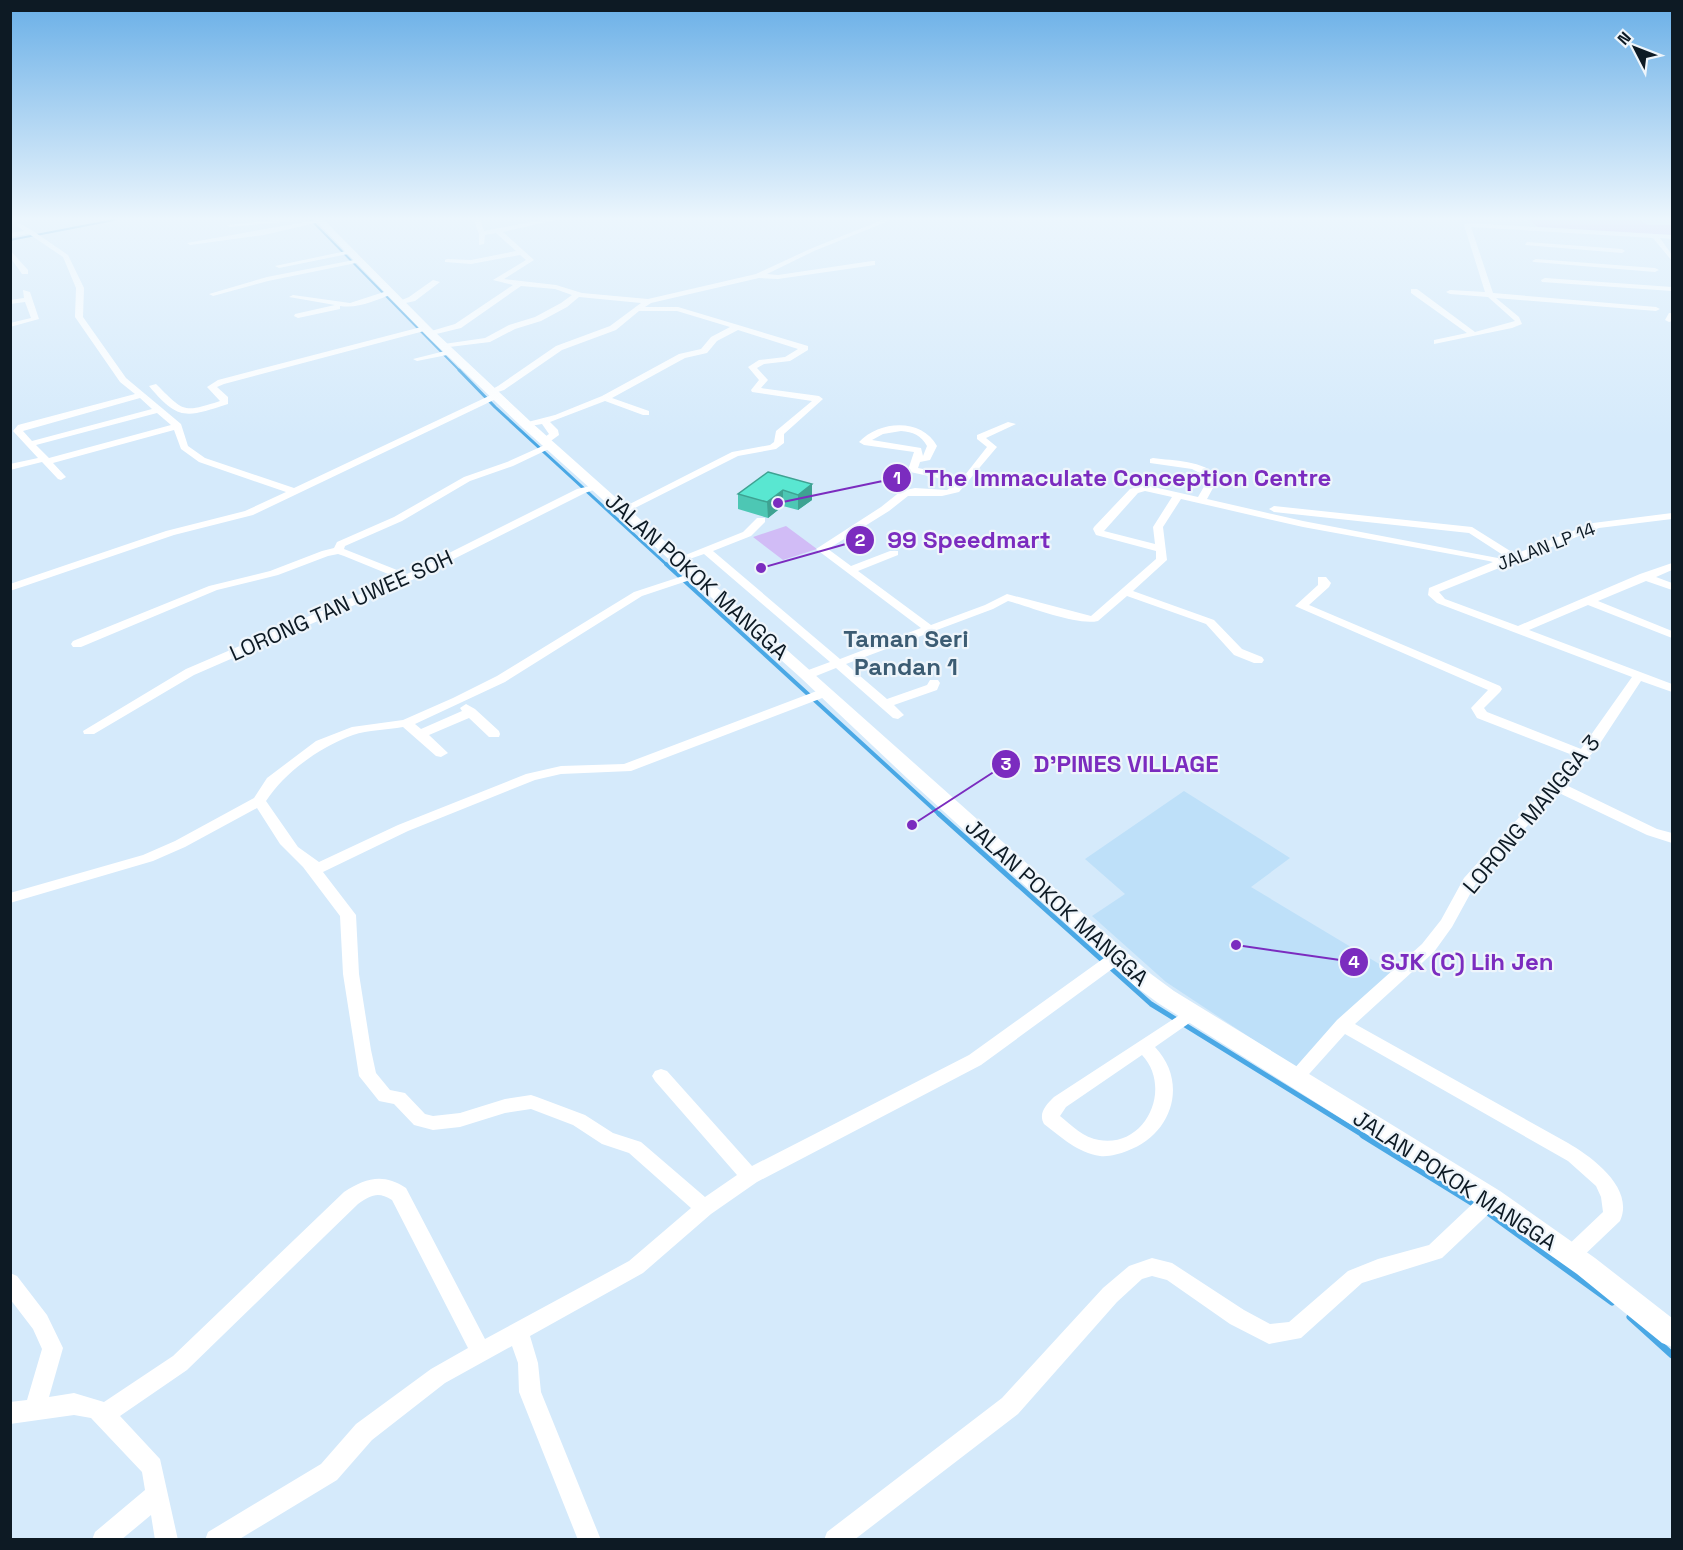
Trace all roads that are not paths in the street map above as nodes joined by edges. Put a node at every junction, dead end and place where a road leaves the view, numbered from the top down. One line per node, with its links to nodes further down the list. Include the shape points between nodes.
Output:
1 (80, 292): 30 (street, via 79,317 123,380)
2 (230, 292): 14 (street)
3 (386, 292): 13 (main road, JALAN POKOK MANGGA)
4 (421, 292): 13 (street, via 412,299)
5 (508, 292): 26 (street)
6 (569, 292): 11 (street)
7 (686, 292): 17 (street)
8 (1416, 292): 25 (street)
9 (1454, 292): 12 (street)
10 (1551, 292): 16 (street)
11 (576, 295): 17 (street); 26 (street, via 547,314 487,340)
12 (1490, 295): 16 (street); 25 (street, via 1519,322)
13 (390, 296): 19 (street); 26 (main road, JALAN POKOK MANGGA)
14 (217, 297)
15 (293, 297): 19 (street)
16 (1554, 300): 21 (street)
17 (648, 301): 20 (street)
18 (10, 302): 23 (street, via 27,295 35,319)
19 (345, 305): 22 (street)
20 (637, 309): 24 (street, via 678,309); 31 (street, via 613,328 559,348)
21 (1656, 309)
22 (298, 316)
23 (10, 325)
24 (735, 328): 32 (street, via 714,339 704,351 682,357); 51 (street, via 805,348 786,359 752,367 764,380 754,390 819,399 779,433 778,443 773,447 735,454)
25 (1473, 334): 27 (street)
26 (433, 341): 28 (street); 29 (street, via 221,382 211,387 225,402 189,414 179,412); 31 (main road, JALAN POKOK MANGGA)
27 (1437, 342)
28 (417, 359)
29 (153, 386)
30 (142, 395): 33 (street); 38 (street, via 21,427 18,431)
31 (489, 397): 35 (main road, JALAN POKOK MANGGA); 47 (street)
32 (605, 398): 34 (street); 35 (street)
33 (159, 410): 37 (street); 38 (street)
34 (646, 413)
35 (536, 423): 39 (main road, JALAN POKOK MANGGA)
36 (1011, 424): 45 (street, via 980,438 992,447 968,477)
37 (178, 426): 40 (street); 47 (street, via 184,447 202,460)
38 (30, 444): 40 (street)
39 (545, 446): 46 (main road, JALAN POKOK MANGGA); 55 (street, via 467,479 341,544)
40 (46, 460): 43 (street); 44 (street)
41 (916, 460): 41 (street, via 918,450 864,442 874,433 895,427 920,433 932,446 927,458); 45 (street, via 913,470)
42 (1153, 461): 49 (street, via 1212,474 1214,477)
43 (10, 467)
44 (61, 477)
45 (960, 479): 62 (street, via 962,485 952,492 902,495 888,508 821,549)
46 (589, 488): 51 (main road, JALAN POKOK MANGGA); 64 (street, LORONG TAN UWEE SOH)
47 (296, 492): 68 (street, via 249,513 170,533)
48 (1178, 496): 49 (street); 54 (street, via 1158,527); 54 (street, via 1145,488 1134,491 1098,529 1100,533)
49 (1201, 500): 60 (street)
50 (1274, 508): 58 (street, via 1472,530)
51 (623, 510): 59 (main road, JALAN POKOK MANGGA)
52 (1672, 516): 58 (street, JALAN LP 14, via 1597,525)
53 (761, 520): 56 (street, via 747,534)
54 (1160, 549): 69 (street, via 1162,560)
55 (338, 551): 64 (street); 74 (street, via 213,588)
56 (707, 551): 59 (street); 76 (street)
57 (894, 553): 62 (street)
58 (1513, 557): 60 (street, JALAN LP 14)
59 (678, 560): 65 (main road, JALAN POKOK MANGGA)
60 (1502, 562): 72 (street, JALAN LP 14, via 1433,590 1437,599)
61 (1672, 566): 63 (street)
62 (850, 570): 71 (street)
63 (1644, 576): 67 (street); 70 (street)
64 (408, 578): 87 (street, LORONG TAN UWEE SOH, via 190,672)
65 (686, 578): 77 (main road, JALAN POKOK MANGGA); 82 (street, via 638,594 501,679)
66 (1322, 579): 91 (street, via 1323,587 1301,606 1496,689 1477,708 1482,715)
67 (1672, 587)
68 (10, 588)
69 (1126, 592): 71 (street, via 1089,620 1007,597 989,608); 75 (street, via 1210,622 1238,652)
70 (1588, 600): 72 (street); 73 (street)
71 (930, 629): 76 (street)
72 (1519, 630): 78 (street)
73 (1672, 635)
74 (77, 644)
75 (1258, 660)
76 (839, 663): 77 (street); 83 (street)
77 (807, 675): 81 (main road, JALAN POKOK MANGGA)
78 (1639, 675): 80 (street); 91 (street, LORONG MANGGA 3)
79 (934, 684): 83 (street)
80 (1671, 686)
81 (818, 695): 95 (street, via 626,768 561,770 531,777 403,828 320,868); 97 (main road, JALAN POKOK MANGGA, via 915,776)
82 (457, 701): 84 (street); 86 (street)
83 (886, 704): 85 (street)
84 (471, 712): 88 (street); 89 (street)
85 (898, 715)
86 (406, 723): 88 (street); 93 (street, via 352,731 321,744 272,781)
87 (89, 731)
88 (420, 734): 90 (street)
89 (494, 734)
90 (441, 753)
91 (1584, 755): 92 (street, LORONG MANGGA 3)
92 (1556, 786): 94 (street); 99 (street, LORONG MANGGA 3, via 1469,882 1428,948)
93 (259, 801): 95 (street, via 274,825); 96 (street, via 148,858)
94 (1672, 838)
95 (310, 866): 105 (street, via 348,915 351,974 368,1076 385,1096 399,1098 420,1120 433,1123 531,1102 579,1120 608,1140 634,1147)
96 (10, 898)
97 (1110, 963): 98 (main road, JALAN POKOK MANGGA, via 1166,997); 103 (street, via 975,1060)
98 (1183, 1019): 100 (street); 102 (main road, JALAN POKOK MANGGA)
99 (1343, 1025): 102 (street, LORONG MANGGA 3); 106 (street, via 1558,1146 1603,1181 1613,1215)
100 (1144, 1046): 100 (street, via 1060,1102 1050,1119 1083,1143 1099,1149 1121,1145 1147,1133 1159,1112 1164,1075 1157,1059)
101 (661, 1076): 103 (street)
102 (1295, 1078): 104 (main road, JALAN POKOK MANGGA)
103 (750, 1176): 105 (street)
104 (1488, 1202): 106 (main road, JALAN POKOK MANGGA); 119 (street, via 1435,1252 1355,1277 1294,1331 1269,1334 1172,1272 1152,1267 1136,1272 1110,1295 1010,1406)
105 (704, 1208): 108 (street, via 636,1267)
106 (1571, 1255): 109 (main road, JALAN POKOK MANGGA)
107 (10, 1282): 111 (street, via 40,1322 53,1348)
108 (518, 1331): 110 (street); 118 (street, via 528,1364 530,1392)
109 (1672, 1334)
110 (481, 1352): 113 (street, via 399,1194 388,1186 370,1186 351,1198 180,1363); 117 (street, via 438,1376 364,1432 329,1472)
111 (35, 1408): 112 (street); 113 (street, via 74,1404)
112 (10, 1413)
113 (104, 1415): 114 (street, via 153,1467)
114 (157, 1495): 115 (street); 116 (street)
115 (103, 1539)
116 (167, 1539)
117 (216, 1539)
118 (590, 1539)
119 (835, 1539)

